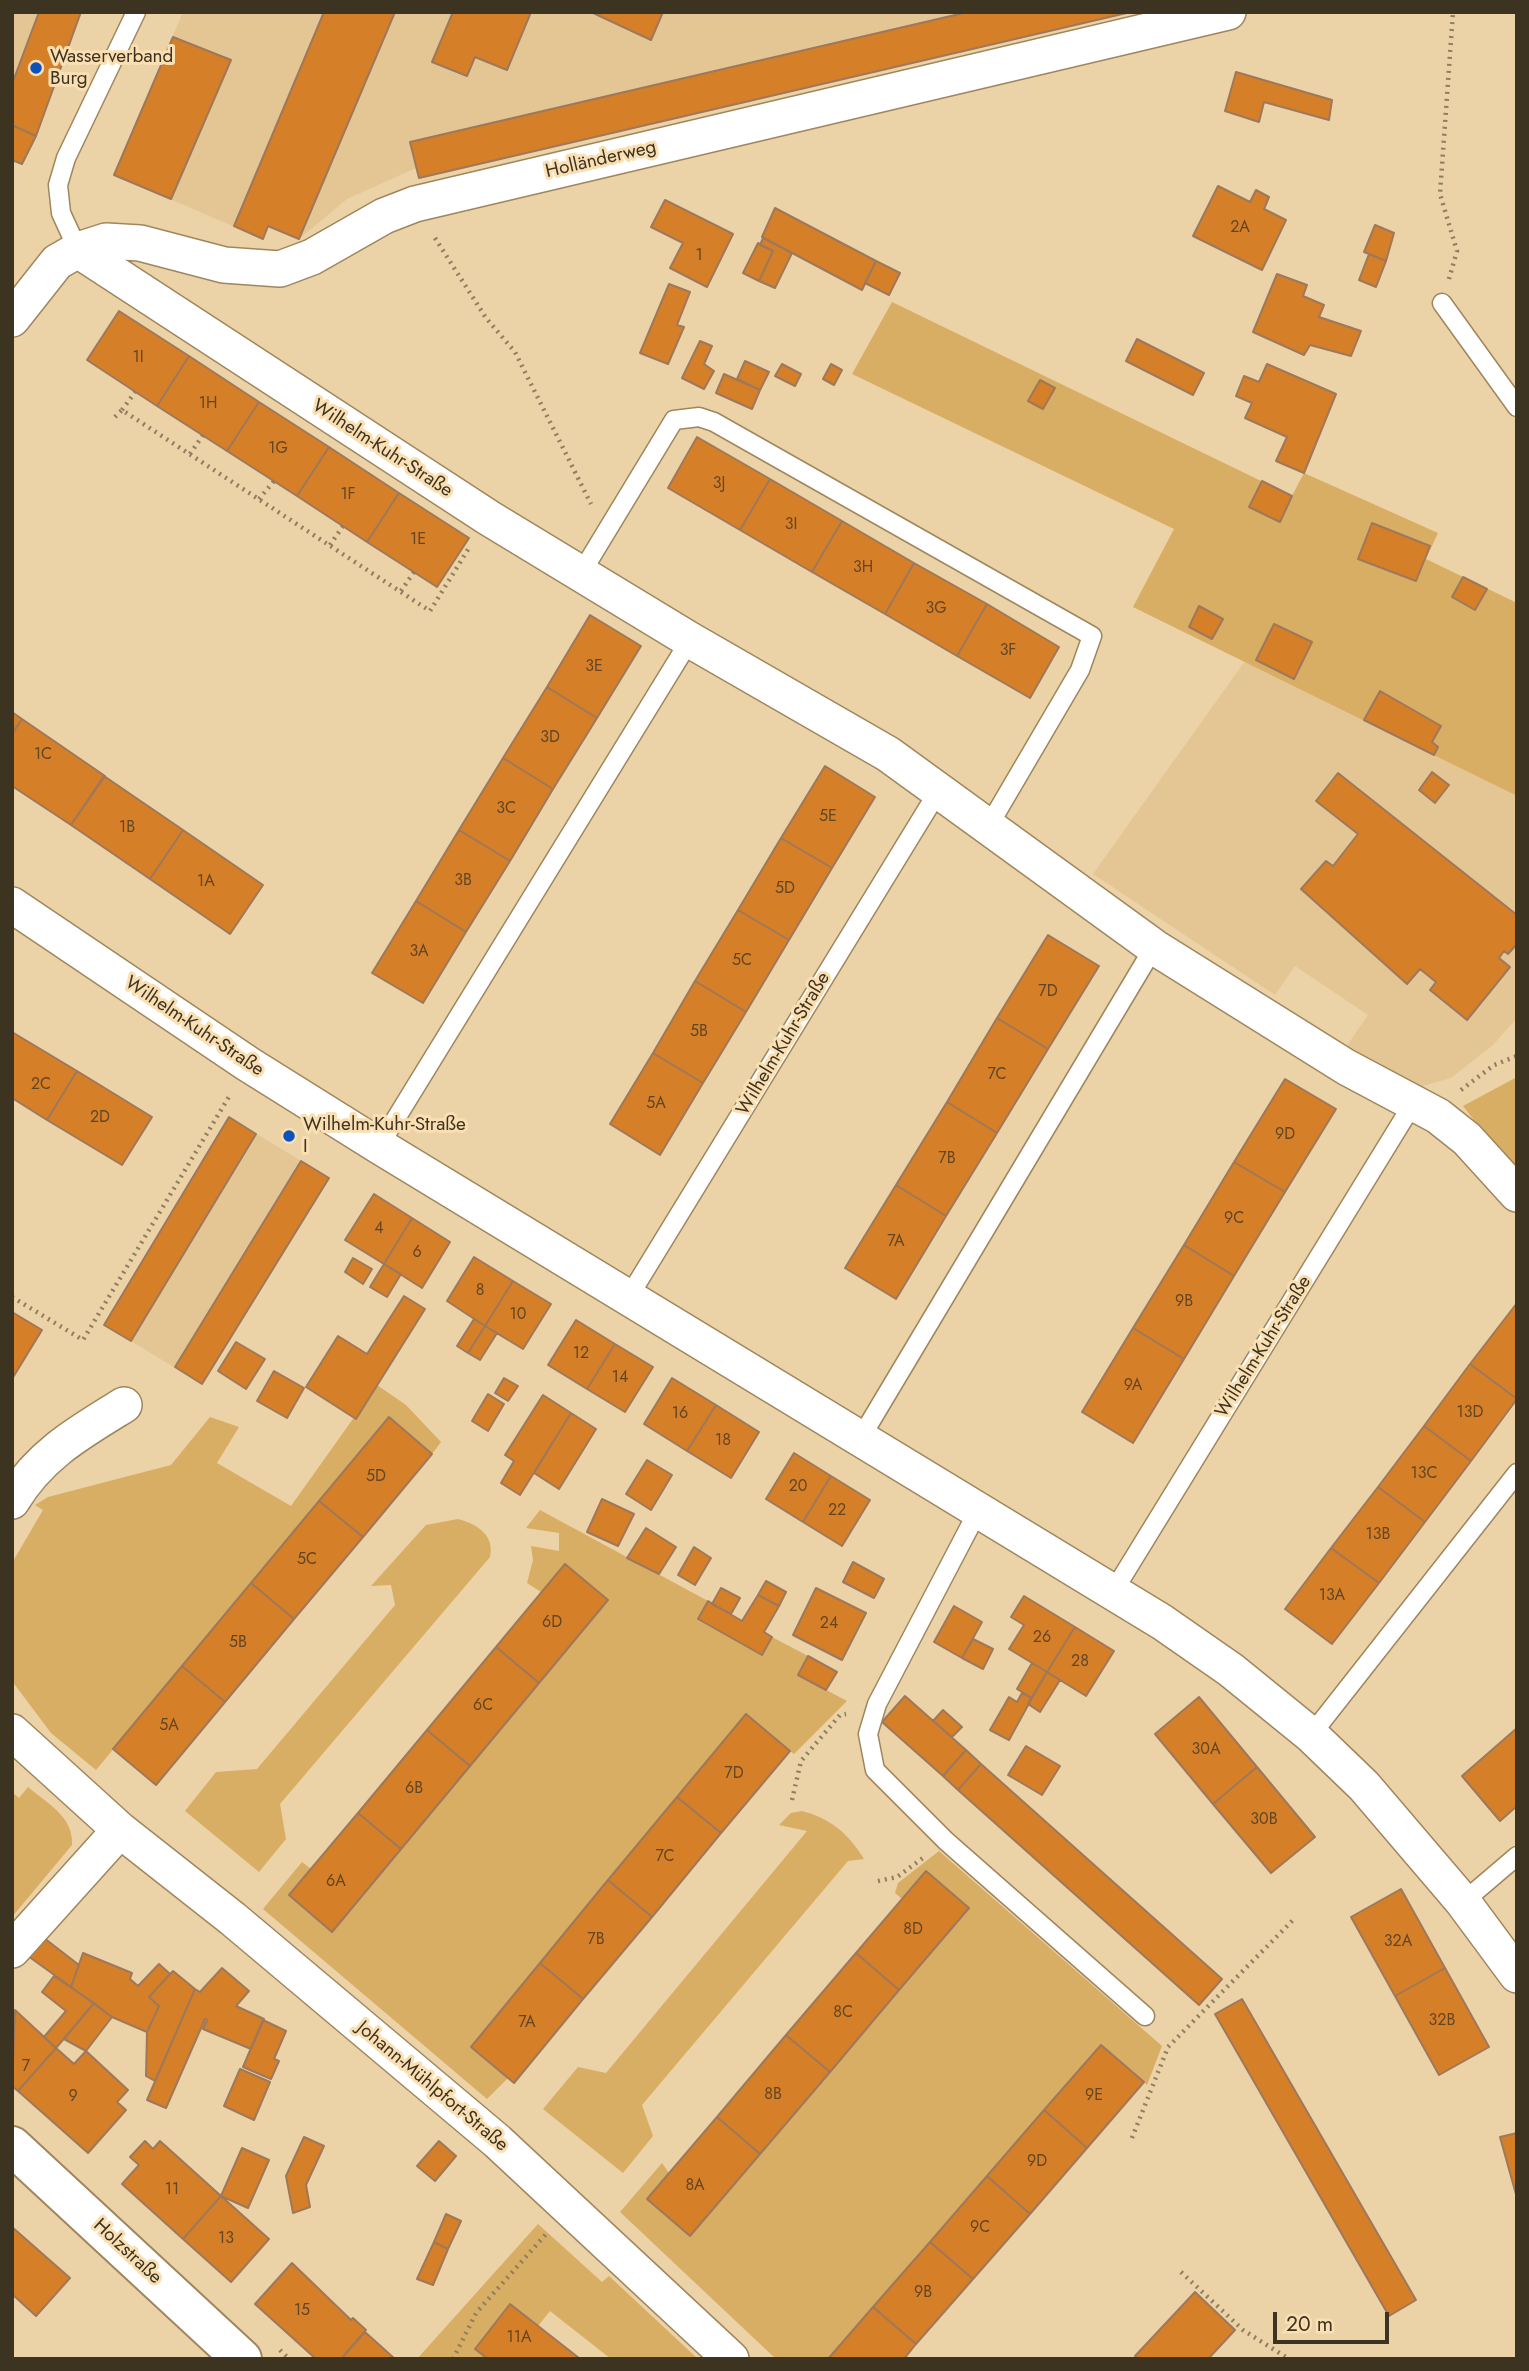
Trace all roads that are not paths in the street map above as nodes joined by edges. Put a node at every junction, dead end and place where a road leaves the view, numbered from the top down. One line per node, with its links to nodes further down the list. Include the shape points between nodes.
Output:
1 (136, 12): 3 (lane, via 66,158 58,185 61,213)
2 (1228, 12): 3 (street, Holländerweg, via 415,204 280,269 224,265 140,243 106,241)
3 (78, 250): 5 (street, Holländerweg, via 57,262); 7 (street, Wilhelm-Kuhr-Straße)
4 (1442, 303): 6 (lane)
5 (12, 318)
6 (1517, 407)
7 (580, 575): 8 (street, Wilhelm-Kuhr-Straße); 10 (lane, via 674,419 699,417 1092,636 1080,670)
8 (690, 640): 9 (street, Wilhelm-Kuhr-Straße, via 888,754); 14 (lane)
9 (939, 790): 10 (street, Wilhelm-Kuhr-Straße); 16 (lane, Wilhelm-Kuhr-Straße)
10 (988, 827): 12 (street, Wilhelm-Kuhr-Straße)
11 (12, 905): 14 (street, Wilhelm-Kuhr-Straße)
12 (1154, 947): 13 (street, Wilhelm-Kuhr-Straße, via 1346,1068); 18 (lane)
13 (1426, 1109): 15 (street, Wilhelm-Kuhr-Straße, via 1467,1139); 22 (lane, Wilhelm-Kuhr-Straße)
14 (379, 1146): 16 (street, Wilhelm-Kuhr-Straße)
15 (1517, 1194)
16 (628, 1298): 18 (street, Wilhelm-Kuhr-Straße)
17 (124, 1405): 20 (street, via 50,1454 27,1476)
18 (860, 1438): 21 (street, Wilhelm-Kuhr-Straße)
19 (1517, 1473): 24 (lane)
20 (12, 1501)
21 (979, 1509): 22 (street, Wilhelm-Kuhr-Straße); 30 (lane, via 877,1704 868,1734 875,1770 946,1841)
22 (1113, 1592): 24 (street, Wilhelm-Kuhr-Straße, via 1231,1670)
23 (12, 1732): 25 (street, Johann-Mühlpfort-Straße)
24 (1311, 1735): 27 (street, Wilhelm-Kuhr-Straße, via 1364,1786)
25 (120, 1830): 28 (street); 33 (street, Johann-Mühlpfort-Straße, via 497,2141)
26 (1517, 1856): 27 (lane)
27 (1462, 1902): 29 (street, Wilhelm-Kuhr-Straße)
28 (12, 1950)
29 (1517, 1975)
30 (1145, 2016)
31 (12, 2146): 32 (street, Holzstraße)
32 (242, 2359)
33 (731, 2359)

